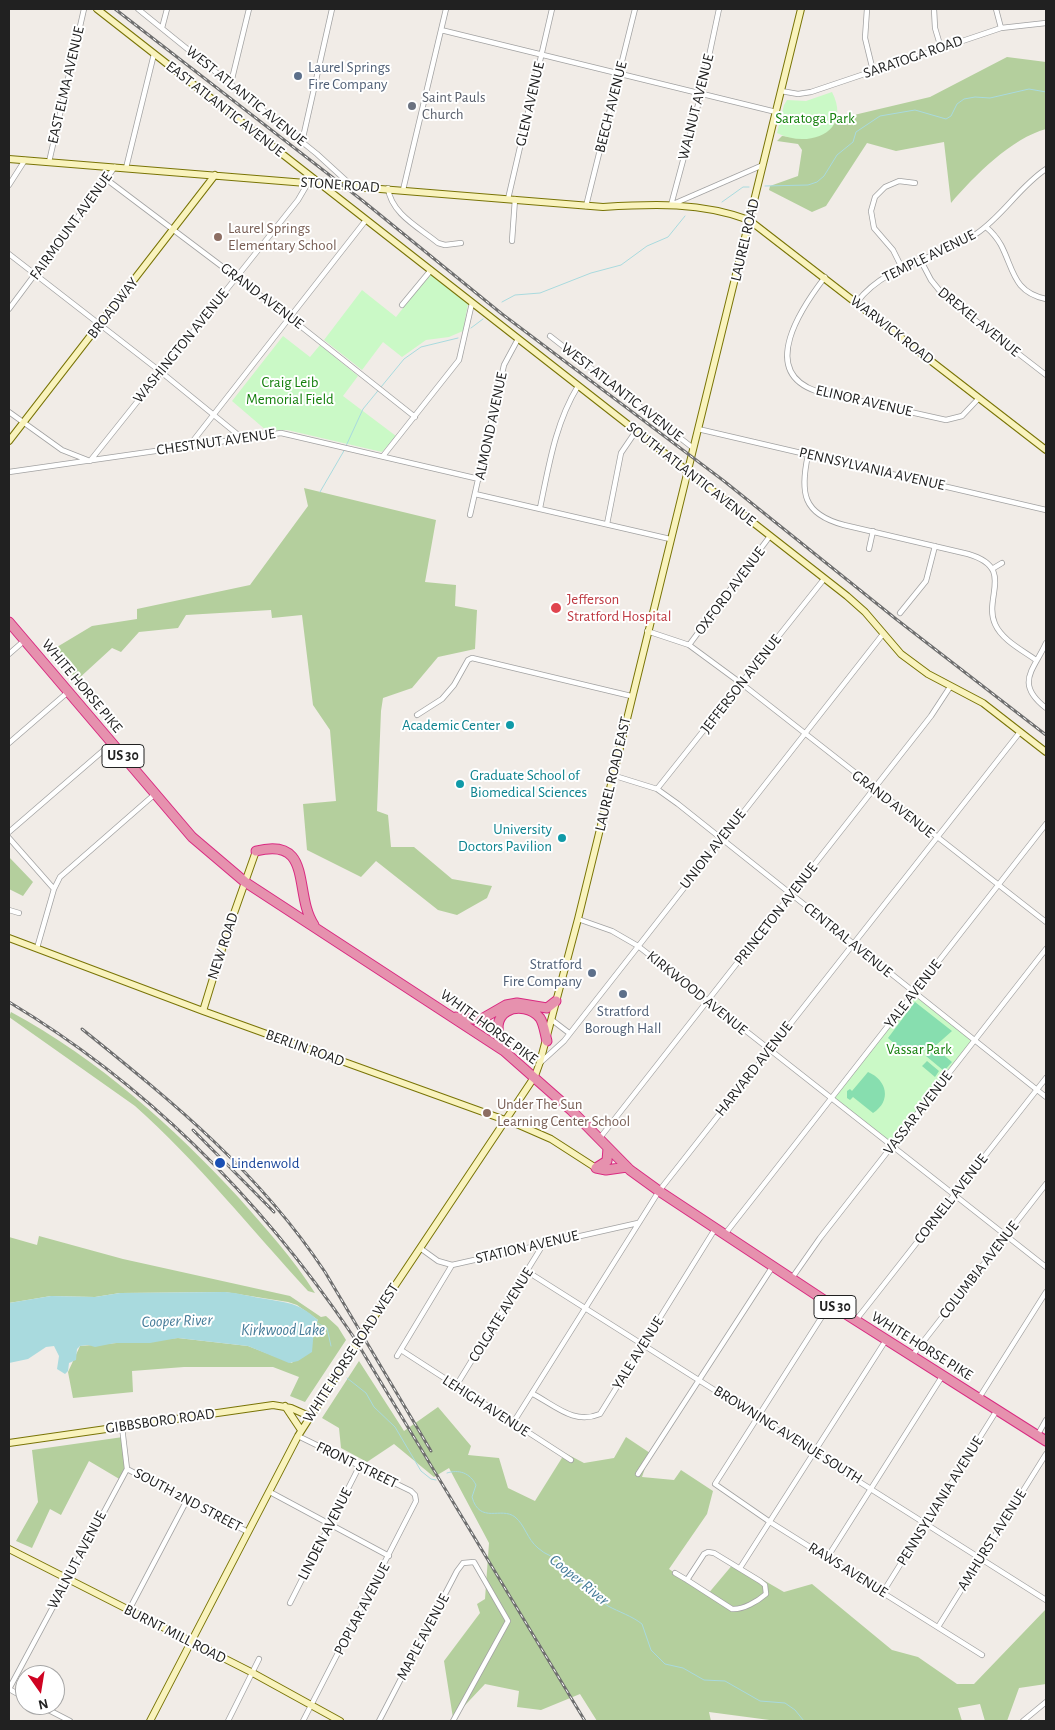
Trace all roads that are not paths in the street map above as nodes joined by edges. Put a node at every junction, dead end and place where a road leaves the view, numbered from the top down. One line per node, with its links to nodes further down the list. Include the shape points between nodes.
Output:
1 (84, 9): 31 (street, EAST ELMA AVENUE)
2 (97, 9): 21 (street, EAST ATLANTIC AVENUE)
3 (138, 9): 16 (street, WEST ATLANTIC AVENUE)
4 (167, 9): 16 (street)
5 (249, 9): 24 (street)
6 (332, 9): 28 (street)
7 (446, 9): 18 (street)
8 (552, 9): 20 (street, GLEN AVENUE)
9 (635, 9): 23 (street, BEECH AVENUE)
10 (719, 9): 26 (street, WALNUT AVENUE)
11 (801, 9): 25 (street, LAUREL ROAD)
12 (868, 9): 22 (street, via 866,42)
13 (934, 9): 19 (street)
14 (996, 9): 17 (street)
15 (1046, 23): 17 (street, SARATOGA ROAD)
16 (162, 28): 24 (street, WEST ATLANTIC AVENUE)
17 (1001, 28): 19 (street, SARATOGA ROAD)
18 (441, 30): 20 (street); 45 (street)
19 (941, 48): 22 (street, SARATOGA ROAD)
20 (542, 53): 23 (street); 49 (street, GLEN AVENUE)
21 (154, 54): 34 (street); 40 (street, EAST ATLANTIC AVENUE)
22 (873, 71): 25 (street, SARATOGA ROAD, via 811,92)
23 (621, 72): 26 (street); 52 (street, BEECH AVENUE)
24 (231, 84): 28 (street, WEST ATLANTIC AVENUE)
25 (782, 91): 27 (street, LAUREL ROAD)
26 (701, 94): 27 (street); 51 (street, WALNUT AVENUE)
27 (776, 112): 32 (street, LAUREL ROAD)
28 (302, 142): 43 (street, WEST ATLANTIC AVENUE)
29 (9, 159): 30 (street, STONE ROAD)
30 (25, 160): 31 (street, STONE ROAD); 41 (street)
31 (49, 162): 33 (street, STONE ROAD)
32 (763, 164): 51 (street, STONE ROAD); 55 (street, LAUREL ROAD)
33 (115, 167): 34 (street, STONE ROAD); 37 (street, FAIRMOUNT AVENUE)
34 (126, 168): 36 (street, STONE ROAD)
35 (1046, 169): 56 (street, TEMPLE AVENUE, via 1025,185)
36 (215, 175): 38 (street, STONE ROAD); 57 (street, BROADWAY)
37 (106, 179): 57 (street, GRAND AVENUE); 64 (street, FAIRMOUNT AVENUE)
38 (308, 183): 40 (street, STONE ROAD); 65 (street, WASHINGTON AVENUE)
39 (915, 183): 47 (street, via 896,182)
40 (319, 184): 42 (street, STONE ROAD); 48 (street, EAST ATLANTIC AVENUE)
41 (9, 185)
42 (340, 185): 43 (street, STONE ROAD); 48 (street)
43 (352, 186): 44 (street, STONE ROAD)
44 (388, 188): 45 (street, STONE ROAD); 59 (street, via 390,200 398,211 438,243)
45 (403, 190): 49 (street, STONE ROAD)
46 (871, 192): 47 (street)
47 (876, 196): 62 (street, via 871,211 873,225 895,252)
48 (338, 198): 54 (street, EAST ATLANTIC AVENUE)
49 (508, 199): 50 (street, STONE ROAD)
50 (515, 199): 52 (street, STONE ROAD); 58 (street)
51 (671, 205): 52 (street, STONE ROAD); 53 (street, STONE ROAD, via 700,206)
52 (586, 206)
53 (734, 214): 55 (street, WARWICK ROAD)
54 (366, 220): 63 (street, EAST ATLANTIC AVENUE); 72 (street)
55 (749, 220): 66 (street, WARWICK ROAD); 85 (street, LAUREL ROAD)
56 (986, 227): 61 (street, TEMPLE AVENUE, via 963,242); 67 (street, via 1001,244 1016,279 1030,293)
57 (174, 229): 65 (street, GRAND AVENUE); 74 (street, BROADWAY)
58 (512, 242)
59 (460, 243)
60 (9, 254): 64 (street)
61 (921, 261): 62 (street, TEMPLE AVENUE); 78 (street, DREXEL AVENUE, via 944,296)
62 (902, 268): 68 (street, TEMPLE AVENUE, via 877,281)
63 (431, 270): 69 (street, EAST ATLANTIC AVENUE); 70 (street)
64 (35, 275): 71 (street, FAIRMOUNT AVENUE); 74 (street)
65 (236, 277): 72 (street, GRAND AVENUE); 77 (street, WASHINGTON AVENUE)
66 (825, 278): 68 (street, WARWICK ROAD); 80 (street, ELINOR AVENUE, via 800,312 789,345 788,359 802,384 816,391 946,420 962,416)
67 (1046, 299)
68 (858, 302): 80 (street, WARWICK ROAD)
69 (472, 303): 73 (street, EAST ATLANTIC AVENUE); 83 (street, via 459,360)
70 (402, 305)
71 (9, 309)
72 (289, 317): 82 (street); 83 (street, GRAND AVENUE)
73 (494, 320): 76 (street, SOUTH ATLANTIC AVENUE)
74 (99, 326): 77 (street); 84 (street, BROADWAY)
75 (550, 336): 90 (street, WEST ATLANTIC AVENUE)
76 (518, 339): 79 (street, SOUTH ATLANTIC AVENUE); 97 (street, ALMOND AVENUE, via 504,365)
77 (161, 372): 82 (street); 94 (street, WASHINGTON AVENUE)
78 (1046, 375)
79 (578, 386): 86 (street, SOUTH ATLANTIC AVENUE); 99 (street, via 564,409)
80 (979, 398): 91 (street, WARWICK ROAD)
81 (9, 412): 84 (street)
82 (214, 415): 87 (street); 89 (street)
83 (415, 417): 93 (street)
84 (22, 424): 88 (street, BROADWAY); 94 (street, via 62,450)
85 (698, 429): 90 (street, LAUREL ROAD); 92 (street, PENNSYLVANIA AVENUE)
86 (636, 431): 95 (street, SOUTH ATLANTIC AVENUE); 102 (street, via 621,453)
87 (242, 438): 89 (street, CHESTNUT AVENUE); 93 (street, CHESTNUT AVENUE, via 286,433)
88 (9, 441)
89 (189, 446): 94 (street, CHESTNUT AVENUE)
90 (693, 448): 95 (street, LAUREL ROAD)
91 (1046, 450)
92 (808, 455): 100 (street, PENNSYLVANIA AVENUE); 103 (street, via 803,486 811,506 831,521)
93 (383, 456): 97 (street, CHESTNUT AVENUE)
94 (90, 461): 96 (street, CHESTNUT AVENUE)
95 (688, 470): 104 (street, SOUTH ATLANTIC AVENUE); 105 (street, LAUREL ROAD EAST)
96 (9, 472)
97 (479, 479): 98 (street, ALMOND AVENUE)
98 (475, 494): 99 (street); 101 (street, ALMOND AVENUE)
99 (540, 508): 102 (street)
100 (1046, 510)
101 (470, 515)
102 (607, 524): 105 (street)
103 (872, 532): 106 (street); 107 (street)
104 (770, 536): 110 (street, SOUTH ATLANTIC AVENUE); 117 (street, OXFORD AVENUE)
105 (670, 539): 113 (street, LAUREL ROAD EAST)
106 (935, 546): 109 (street, via 978,557); 111 (street, via 926,580)
107 (868, 549)
108 (1002, 563): 109 (street)
109 (992, 569): 119 (street, via 996,581 993,612 996,626)
110 (824, 579): 114 (street, SOUTH ATLANTIC AVENUE, via 865,612); 120 (street, JEFFERSON AVENUE)
111 (900, 613)
112 (9, 622): 115 (highway, WHITE HORSE PIKE / US 30)
113 (647, 630): 117 (street, GRAND AVENUE); 123 (street, LAUREL ROAD EAST)
114 (883, 634): 121 (street, SOUTH ATLANTIC AVENUE, via 901,654); 127 (street, UNION AVENUE)
115 (25, 640): 118 (street); 122 (highway, WHITE HORSE PIKE / US 30)
116 (1046, 643): 119 (street)
117 (688, 645): 120 (street, GRAND AVENUE)
118 (9, 654)
119 (1036, 660): 124 (street, via 1029,683 1034,696)
120 (742, 684): 127 (street, GRAND AVENUE); 132 (street, JEFFERSON AVENUE)
121 (950, 687): 126 (street, SOUTH ATLANTIC AVENUE, via 983,703); 133 (street, PRINCETON AVENUE)
122 (69, 691): 128 (street); 129 (highway, WHITE HORSE PIKE / US 30)
123 (631, 696): 125 (street, via 472,658 442,698); 131 (street, LAUREL ROAD EAST)
124 (1046, 708)
125 (417, 715)
126 (1020, 732): 130 (street, SOUTH ATLANTIC AVENUE); 139 (street, HARVARD AVENUE)
127 (804, 733): 133 (street, GRAND AVENUE); 138 (street, UNION AVENUE)
128 (9, 743)
129 (112, 743): 134 (highway, WHITE HORSE PIKE / US 30); 136 (street)
130 (1046, 752)
131 (612, 774): 132 (street, CENTRAL AVENUE); 147 (street, LAUREL ROAD EAST)
132 (657, 789): 138 (street, CENTRAL AVENUE)
133 (874, 789): 139 (street, GRAND AVENUE); 144 (street, PRINCETON AVENUE)
134 (155, 794): 141 (highway, WHITE HORSE PIKE / US 30, via 192,837); 143 (street, via 60,877)
135 (1046, 824): 142 (street, YALE AVENUE)
136 (9, 832)
137 (9, 838): 143 (street)
138 (722, 838): 144 (street, CENTRAL AVENUE); 152 (street, UNION AVENUE)
139 (936, 838): 142 (street, GRAND AVENUE); 151 (street, HARVARD AVENUE)
140 (256, 851): 141 (street, NEW ROAD); 149 (highway, via 278,848 292,856 301,876 305,909)
141 (245, 882): 149 (highway, WHITE HORSE PIKE / US 30); 158 (street, NEW ROAD)
142 (997, 885): 148 (street, GRAND AVENUE); 155 (street, YALE AVENUE)
143 (54, 889): 153 (street)
144 (792, 894): 151 (street, CENTRAL AVENUE); 157 (street, PRINCETON AVENUE)
145 (9, 910): 146 (street)
146 (19, 913)
147 (578, 920): 152 (street, KIRKWOOD AVENUE, via 612,931); 156 (street, LAUREL ROAD EAST)
148 (1046, 922)
149 (315, 927): 159 (highway, WHITE HORSE PIKE / US 30)
150 (9, 938): 153 (street, BERLIN ROAD)
151 (852, 944): 155 (street, CENTRAL AVENUE); 164 (street, HARVARD AVENUE)
152 (638, 946): 157 (street, KIRKWOOD AVENUE); 161 (street, UNION AVENUE)
153 (37, 948): 158 (street, BERLIN ROAD)
154 (1046, 949): 162 (street, VASSAR AVENUE)
155 (914, 993): 162 (street, CENTRAL AVENUE); 171 (street, YALE AVENUE)
156 (556, 1001): 159 (highway, via 547,1008 510,1004 480,1020); 160 (street, LAUREL ROAD EAST)
157 (708, 1002): 164 (street, KIRKWOOD AVENUE); 173 (street, PRINCETON AVENUE)
158 (203, 1011): 172 (street, BERLIN ROAD)
159 (452, 1017): 165 (highway, WHITE HORSE PIKE / US 30)
160 (552, 1020): 161 (street); 163 (street, LAUREL ROAD EAST)
161 (569, 1033): 166 (street, UNION AVENUE)
162 (975, 1040): 169 (street, CENTRAL AVENUE); 174 (street, VASSAR AVENUE)
163 (546, 1041): 165 (highway, via 542,1022 536,1014 518,1009 506,1012 497,1026 501,1042); 166 (street, LAUREL ROAD EAST)
164 (768, 1050): 171 (street, KIRKWOOD AVENUE); 179 (street, HARVARD AVENUE)
165 (510, 1056): 167 (highway, WHITE HORSE PIKE / US 30)
166 (540, 1062): 167 (street, LAUREL ROAD EAST)
167 (535, 1076): 172 (street, WHITE HORSE ROAD WEST); 173 (highway, WHITE HORSE PIKE / US 30)
168 (1046, 1078): 169 (street, CORNELL AVENUE)
169 (1037, 1089): 170 (street, CENTRAL AVENUE); 180 (street, CORNELL AVENUE)
170 (1046, 1097)
171 (831, 1099): 174 (street, KIRKWOOD AVENUE); 183 (street, YALE AVENUE)
172 (506, 1120): 177 (street, BERLIN ROAD, via 551,1139); 186 (street, WHITE HORSE ROAD WEST)
173 (599, 1139): 175 (highway, WHITE HORSE PIKE / US 30)
174 (891, 1146): 180 (street, KIRKWOOD AVENUE); 191 (street, VASSAR AVENUE)
175 (608, 1148): 176 (highway, WHITE HORSE PIKE / US 30); 177 (highway, via 607,1161)
176 (628, 1167): 177 (highway); 179 (highway, WHITE HORSE PIKE / US 30)
177 (596, 1168)
178 (1046, 1184): 184 (street, COLUMBIA AVENUE)
179 (658, 1191): 181 (street, HARVARD AVENUE); 182 (highway, WHITE HORSE PIKE / US 30)
180 (954, 1195): 184 (street, KIRKWOOD AVENUE); 195 (street, CORNELL AVENUE)
181 (638, 1223): 185 (street, STATION AVENUE); 194 (street, HARVARD AVENUE)
182 (715, 1228): 183 (highway, WHITE HORSE PIKE / US 30); 197 (street, YALE AVENUE)
183 (724, 1235): 188 (highway, WHITE HORSE PIKE / US 30)
184 (1006, 1235): 189 (street, KIRKWOOD AVENUE); 200 (street, COLUMBIA AVENUE)
185 (544, 1243): 187 (street, STATION AVENUE); 190 (street, COLGATE AVENUE)
186 (420, 1248): 187 (street, via 438,1262); 209 (street, WHITE HORSE ROAD WEST, bridge)
187 (452, 1265): 198 (street)
188 (773, 1266): 191 (highway, WHITE HORSE PIKE / US 30); 202 (street)
189 (1046, 1267)
190 (528, 1272): 194 (street, BROWNING AVENUE SOUTH); 203 (street, COLGATE AVENUE)
191 (791, 1279): 193 (highway, WHITE HORSE PIKE / US 30)
192 (1046, 1292): 205 (street)
193 (830, 1304): 195 (highway, WHITE HORSE PIKE / US 30); 208 (street)
194 (587, 1307): 197 (street, BROWNING AVENUE SOUTH); 204 (street, HARVARD AVENUE)
195 (856, 1320): 196 (highway, WHITE HORSE PIKE / US 30)
196 (886, 1339): 200 (highway, WHITE HORSE PIKE / US 30); 217 (street)
197 (643, 1344): 202 (street, BROWNING AVENUE SOUTH); 204 (street, YALE AVENUE, via 600,1414 588,1419 576,1418)
198 (401, 1350): 199 (street); 203 (street, LEHIGH AVENUE)
199 (397, 1356)
200 (912, 1356): 201 (highway, WHITE HORSE PIKE / US 30)
201 (943, 1375): 205 (highway, WHITE HORSE PIKE / US 30); 223 (street)
202 (699, 1378): 208 (street, BROWNING AVENUE SOUTH); 222 (street)
203 (456, 1386): 211 (street, LEHIGH AVENUE)
204 (533, 1394): 211 (street, HARVARD AVENUE)
205 (979, 1398): 207 (highway, WHITE HORSE PIKE / US 30)
206 (285, 1406): 209 (street, GIBBSBORO ROAD); 212 (street, GIBBSBORO ROAD); 213 (street)
207 (997, 1410): 214 (highway, WHITE HORSE PIKE / US 30); 228 (street, PENNSYLVANIA AVENUE)
208 (758, 1415): 217 (street, BROWNING AVENUE SOUTH); 227 (street, RAWS AVENUE, via 715,1484)
209 (309, 1416): 213 (street, WHITE HORSE ROAD WEST)
210 (1046, 1420): 214 (street)
211 (513, 1423): 219 (street, LEHIGH AVENUE)
212 (122, 1426): 216 (street, GIBBSBORO ROAD); 221 (street)
213 (300, 1433): 220 (street, FRONT STREET); 224 (street, WHITE HORSE ROAD WEST)
214 (1037, 1436): 215 (highway, WHITE HORSE PIKE / US 30)
215 (1046, 1441)
216 (9, 1443)
217 (814, 1453): 223 (street, BROWNING AVENUE SOUTH); 227 (street)
218 (1046, 1454): 234 (street, AMHURST AVENUE)
219 (571, 1460)
220 (360, 1465): 225 (street, FRONT STREET); 229 (street, LINDEN AVENUE)
221 (127, 1469): 226 (street, SOUTH 2ND STREET); 237 (street, WALNUT AVENUE)
222 (638, 1474)
223 (872, 1488): 228 (street, BROWNING AVENUE SOUTH); 233 (street)
224 (270, 1492): 229 (street); 230 (street, WHITE HORSE ROAD WEST)
225 (415, 1495): 232 (street, POPLAR AVENUE, via 414,1508)
226 (187, 1500): 230 (street, SOUTH 2ND STREET); 242 (street)
227 (770, 1522): 233 (street, RAWS AVENUE); 235 (street)
228 (926, 1522): 234 (street, BROWNING AVENUE SOUTH); 239 (street, PENNSYLVANIA AVENUE)
229 (331, 1524): 232 (street); 241 (street, LINDEN AVENUE)
230 (248, 1532): 244 (street, WHITE HORSE ROAD WEST)
231 (9, 1549): 237 (street, BURNT MILL ROAD)
232 (389, 1556): 250 (street, POPLAR AVENUE)
233 (827, 1558): 239 (street, RAWS AVENUE)
234 (981, 1558): 240 (street, BROWNING AVENUE SOUTH); 243 (street, AMHURST AVENUE)
235 (740, 1568): 238 (street, via 708,1552); 238 (street, via 765,1585 766,1594 760,1600 736,1609)
236 (675, 1573): 238 (street)
237 (67, 1580): 242 (street, BURNT MILL ROAD); 248 (street, WALNUT AVENUE)
238 (687, 1580)
239 (884, 1592): 243 (street, RAWS AVENUE)
240 (1046, 1600)
241 (290, 1603)
242 (129, 1610): 244 (street, BURNT MILL ROAD)
243 (938, 1626): 245 (street, RAWS AVENUE)
244 (190, 1642): 247 (street, BURNT MILL ROAD); 253 (street, WHITE HORSE ROAD WEST)
245 (982, 1655)
246 (259, 1659): 247 (street)
247 (251, 1672): 250 (street, BURNT MILL ROAD); 254 (street)
248 (9, 1689)
249 (1046, 1702): 259 (street)
250 (311, 1705): 255 (street, POPLAR AVENUE); 256 (street, BURNT MILL ROAD)
251 (58, 1715): 252 (street)
252 (70, 1721)
253 (150, 1721)
254 (228, 1721)
255 (303, 1721)
256 (340, 1721)
257 (380, 1721): 258 (street, MAPLE AVENUE, via 457,1571 463,1563 474,1562 508,1622)
258 (453, 1721)
259 (1023, 1721)

